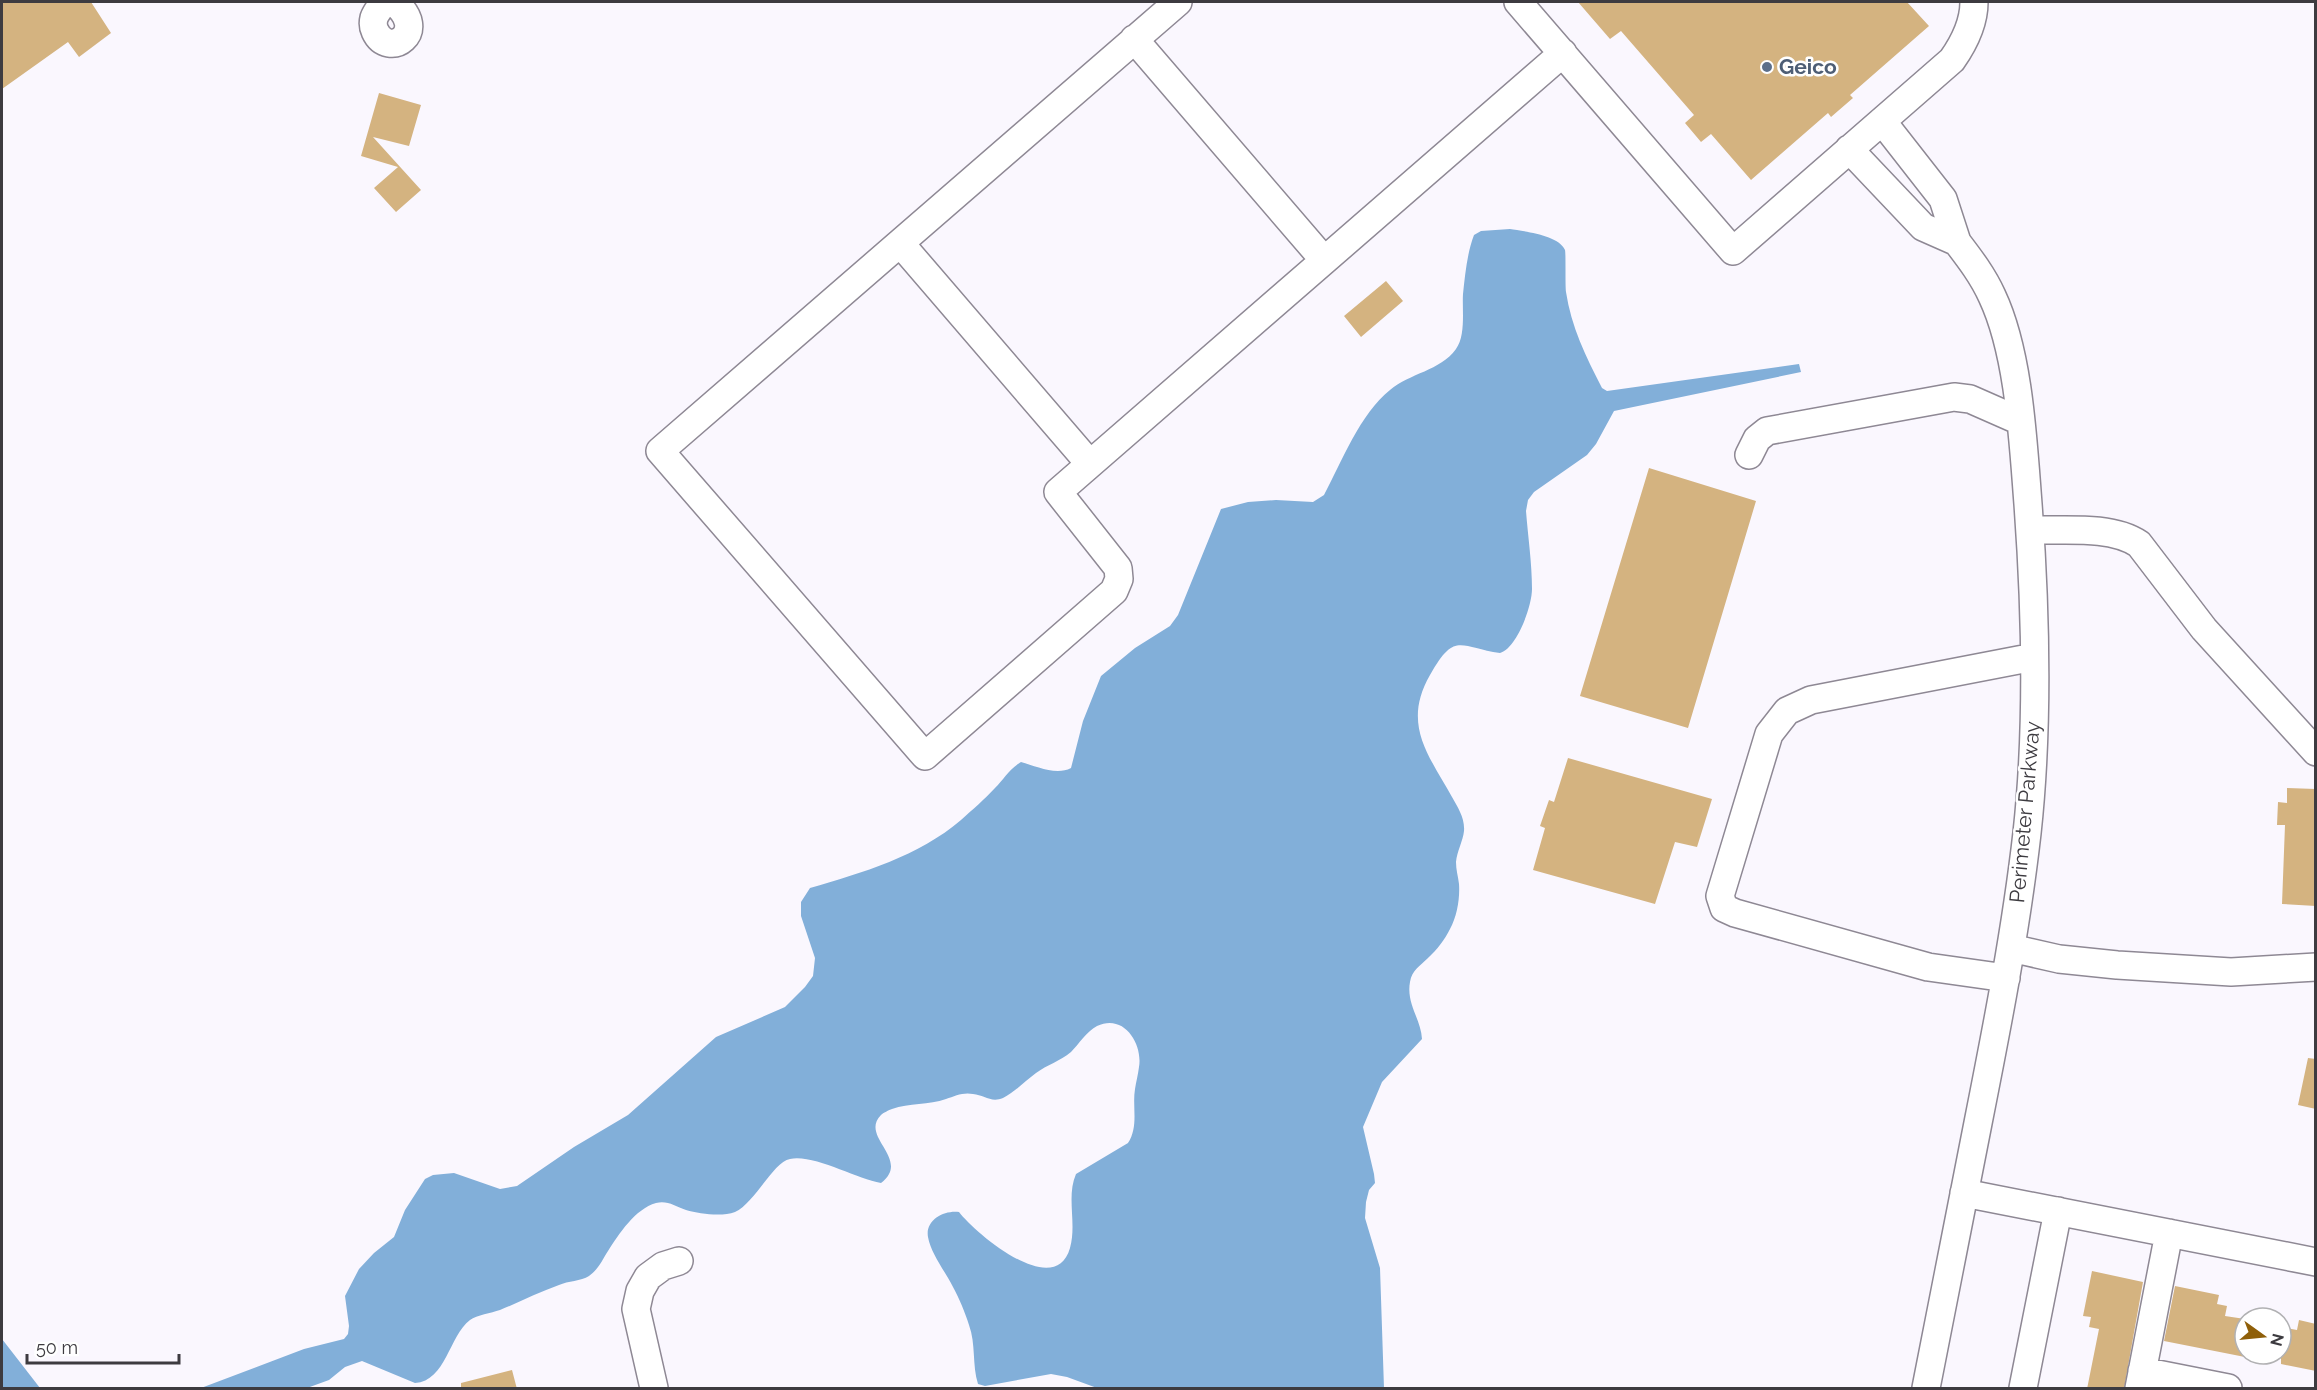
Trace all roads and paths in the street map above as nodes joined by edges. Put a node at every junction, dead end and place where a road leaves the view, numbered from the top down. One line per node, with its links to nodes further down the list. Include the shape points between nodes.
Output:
1 (384, 2): 2 (street, via 374,19 374,28 378,36 395,43 409,34 410,25)
2 (394, 2)
3 (1178, 2): 6 (street)
4 (1518, 2): 7 (street)
5 (1974, 2): 8 (street, via 1970,24 1952,60)
6 (1134, 39): 11 (street); 12 (street)
7 (1563, 53): 9 (street, via 1733,251); 12 (street)
8 (1882, 121): 9 (street); 10 (street, via 1943,199)
9 (1849, 149): 10 (street, via 1923,227)
10 (1957, 242): 13 (street, Perimeter Parkway, via 1987,286 2004,326)
11 (900, 243): 15 (street); 15 (street, via 660,451 926,756 1114,591 1118,568 1058,492)
12 (1324, 260): 15 (street)
13 (2020, 421): 14 (street, via 1970,399 1954,397 1767,431 1757,439); 16 (street, Perimeter Parkway)
14 (1749, 455)
15 (1090, 464)
16 (2030, 530): 17 (street, Perimeter Parkway); 18 (street, via 2112,532 2139,544 2204,629)
17 (2034, 657): 19 (street, Perimeter Parkway, via 2028,820); 21 (street, via 1811,699 1787,711 1769,734 1720,896 1724,908 1735,913 1928,967)
18 (2316, 752)
19 (2012, 948): 20 (street, via 2059,959 2117,965 2231,972); 21 (street, Perimeter Parkway)
20 (2316, 967)
21 (2006, 978): 22 (street, Perimeter Parkway)
22 (1964, 1193): 23 (street); 29 (street, Perimeter Parkway)
23 (2058, 1211): 24 (street); 30 (street)
24 (2169, 1233): 26 (street); 27 (street)
25 (679, 1262): 28 (street, via 648,1276 636,1309)
26 (2316, 1262)
27 (2140, 1380): 31 (street)
28 (654, 1389)
29 (1926, 1389)
30 (2023, 1389)
31 (2228, 1389)

